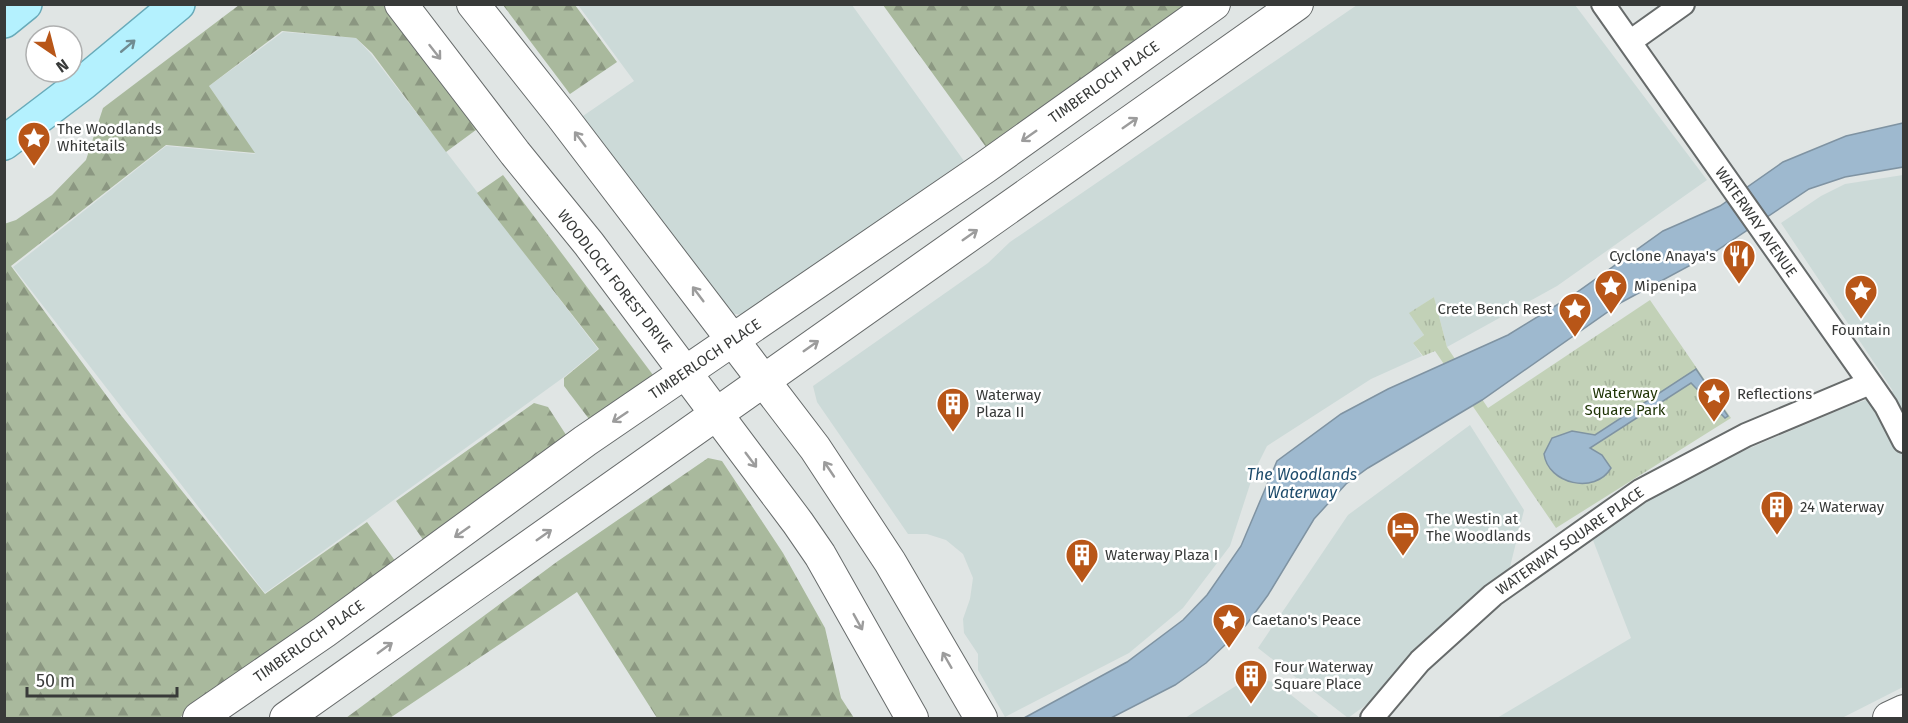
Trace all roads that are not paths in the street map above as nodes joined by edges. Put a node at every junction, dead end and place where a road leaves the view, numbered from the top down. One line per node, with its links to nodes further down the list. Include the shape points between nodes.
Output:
1 (26, 4): 9 (main road)
2 (178, 4): 11 (main road, one-way to 2, via 83,84)
3 (401, 4): 13 (street, WOODLOCH FOREST DRIVE, one-way to 13)
4 (473, 4): 12 (street, one-way to 4)
5 (1214, 4): 12 (street, TIMBERLOCH PLACE, one-way to 12)
6 (1297, 4): 14 (street, one-way to 6)
7 (1603, 4): 10 (street, WATERWAY AVENUE)
8 (1683, 4): 10 (street)
9 (4, 21)
10 (1631, 41): 15 (street, WATERWAY AVENUE)
11 (4, 143)
12 (733, 340): 13 (street, TIMBERLOCH PLACE); 14 (street)
13 (686, 372): 16 (street, WOODLOCH FOREST DRIVE); 18 (street, TIMBERLOCH PLACE, one-way to 18)
14 (763, 380): 16 (street); 21 (street, one-way to 14, via 890,562 839,483)
15 (1870, 383): 17 (street, WATERWAY AVENUE); 25 (street, WATERWAY SQUARE PLACE, via 1746,435 1640,491 1492,596 1420,661)
16 (716, 413): 19 (street, one-way to 16); 24 (street, WOODLOCH FOREST DRIVE, one-way to 24, via 820,555)
17 (1904, 441)
18 (324, 632): 19 (street); 22 (street, TIMBERLOCH PLACE)
19 (352, 671): 23 (street)
20 (1904, 711): 26 (street)
21 (979, 715)
22 (199, 718)
23 (286, 718)
24 (912, 718)
25 (1372, 718)
26 (1889, 718)

